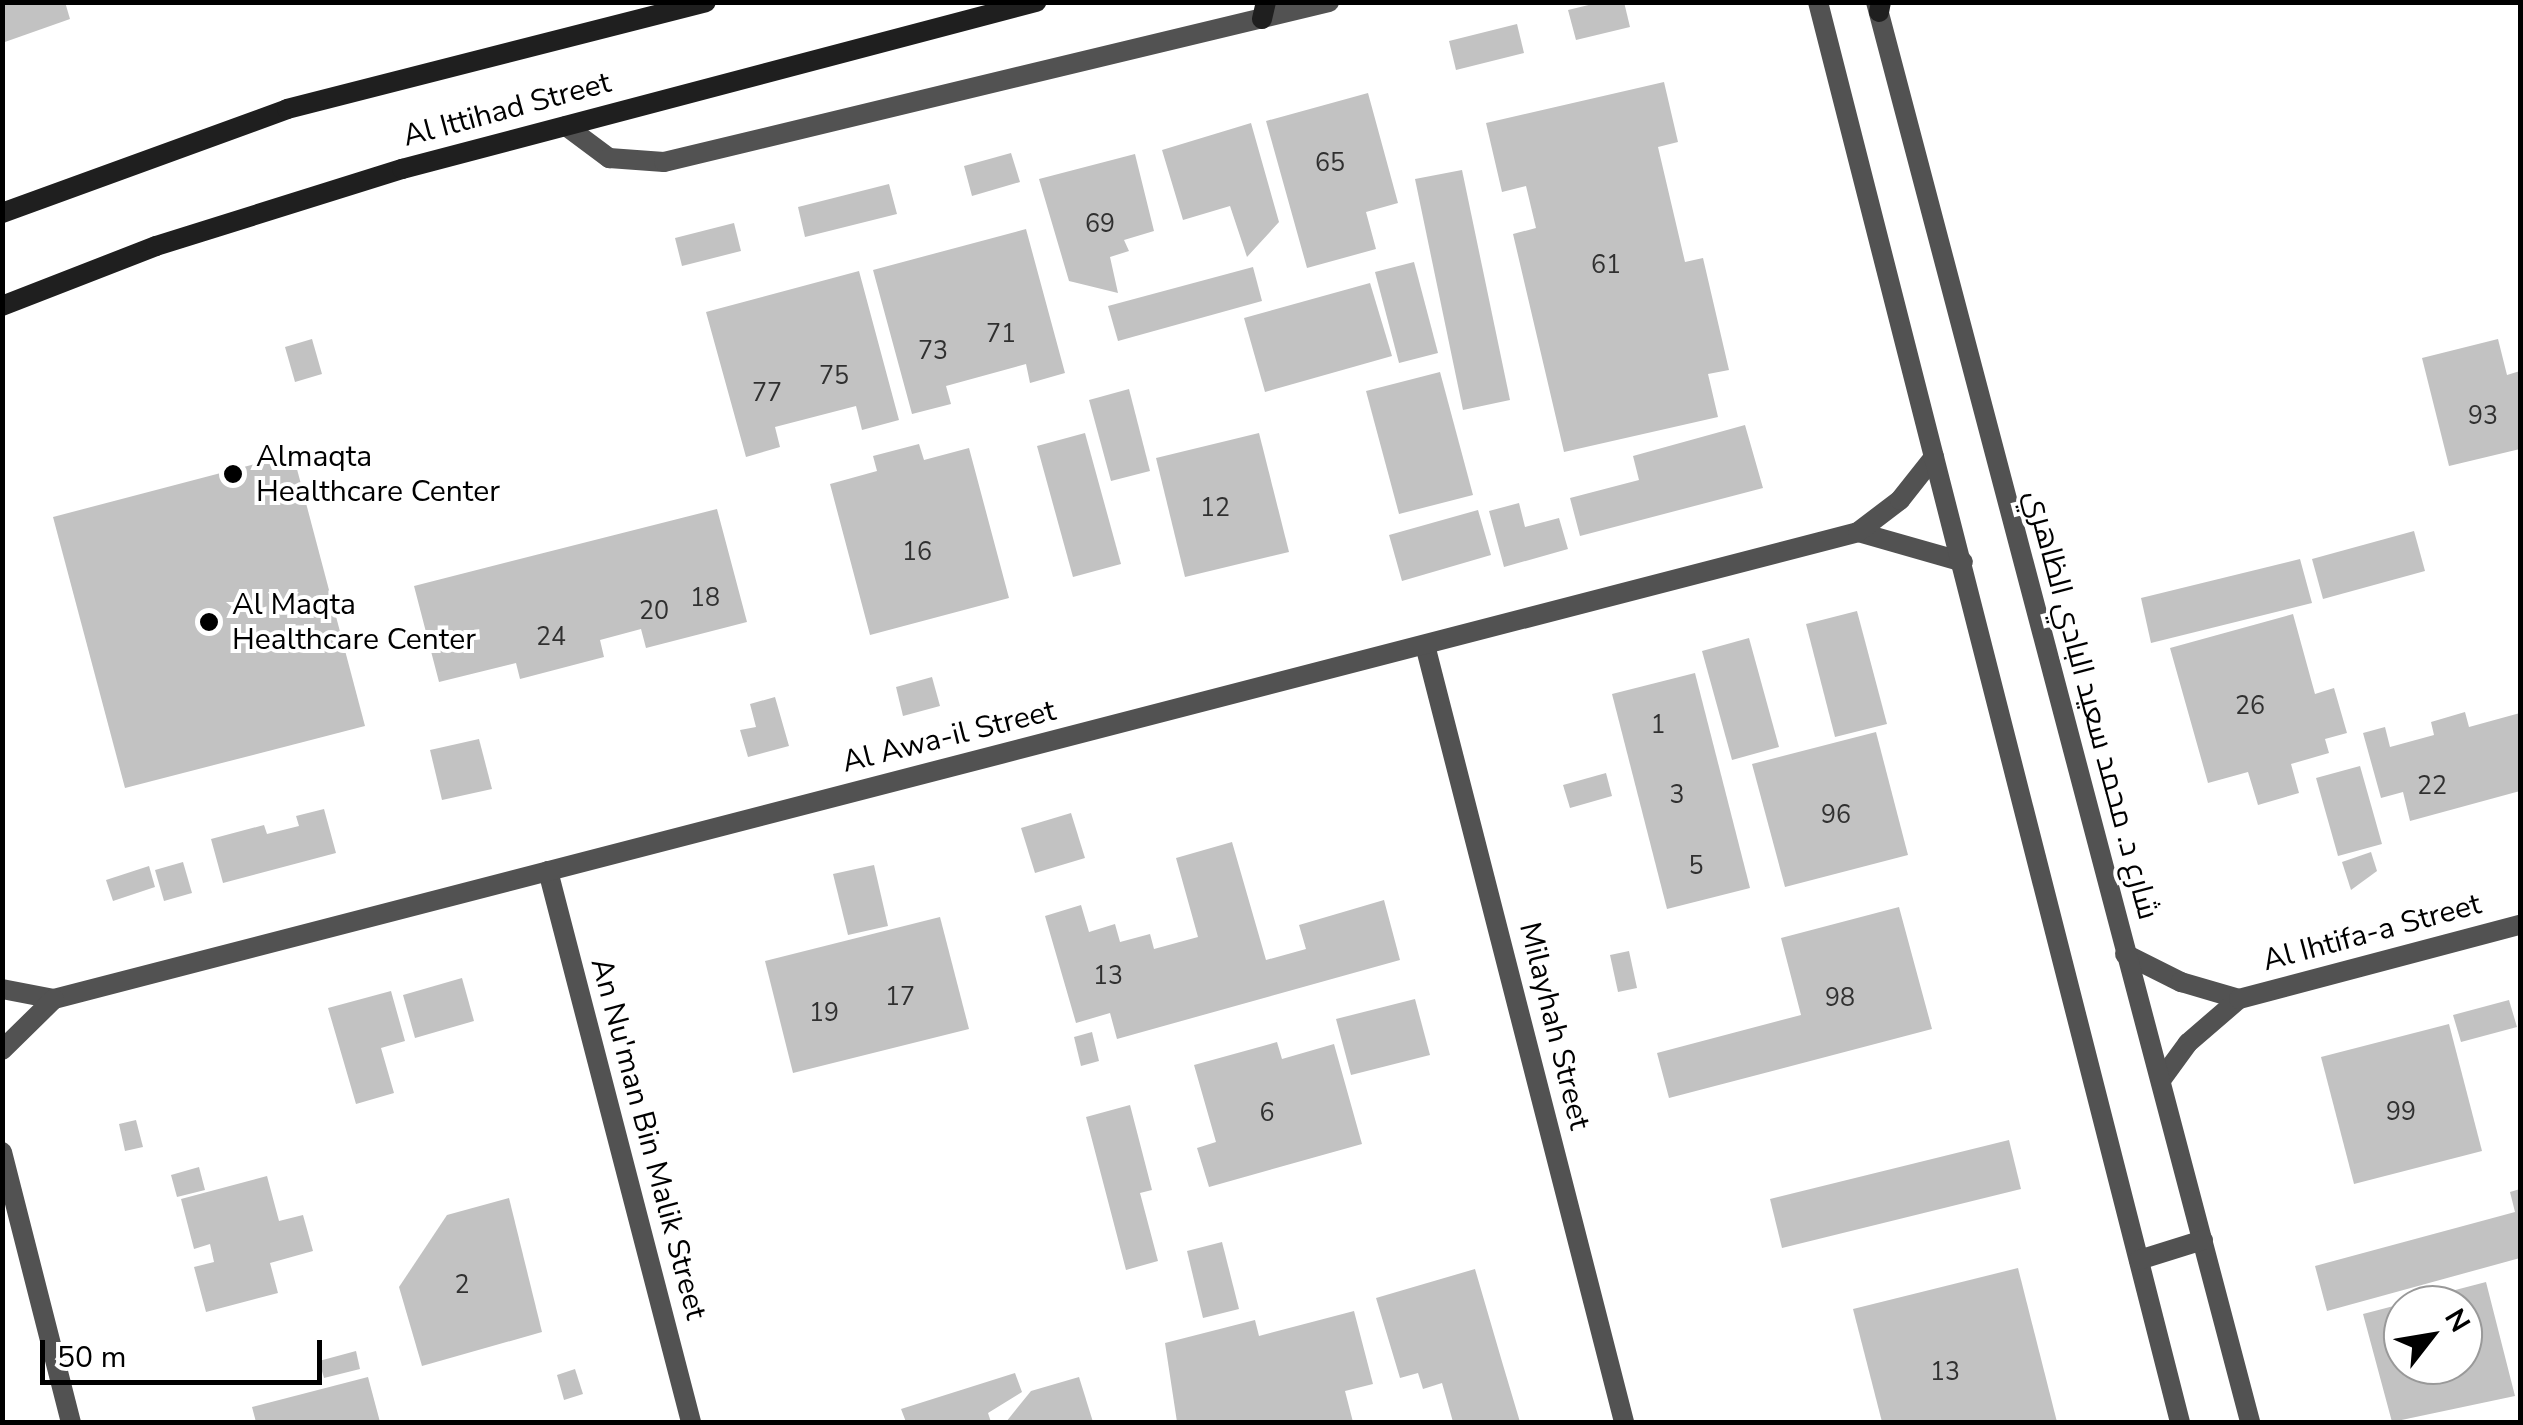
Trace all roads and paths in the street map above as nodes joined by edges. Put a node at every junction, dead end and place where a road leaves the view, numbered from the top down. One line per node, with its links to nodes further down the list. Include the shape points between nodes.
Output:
1 (706, 2): 8 (main road, Al Ittihad Street, via 287,109)
2 (1036, 2): 7 (main road, Al Ittihad Street)
3 (1329, 2): 6 (street)
4 (1818, 2): 10 (street)
5 (1879, 6): 16 (street, شارع د. محمد سعيد البادي الظاهري)
6 (1264, 11): 7 (street, via 664,162 609,158)
7 (566, 126): 9 (main road, Al Ittihad Street, via 156,246)
8 (5, 212)
9 (2, 306)
10 (1934, 457): 11 (street, Al Awa-il Street, via 1900,500); 12 (street)
11 (1858, 532): 12 (street); 13 (street, Al Awa-il Street)
12 (1963, 562): 24 (street)
13 (1425, 645): 14 (street, Al Awa-il Street); 27 (street, Milayhah Street)
14 (548, 871): 19 (street, Al Awa-il Street); 26 (street, An Nu'man Bin Malik Street)
15 (2520, 925): 18 (street, Al Ihtifa-a Street)
16 (2125, 954): 18 (street, Al Ihtifa-a Street, via 2180,982); 21 (street, شارع د. محمد سعيد البادي الظاهري)
17 (2, 989): 19 (street, Al Awa-il Street)
18 (2239, 998): 21 (street, Al Ihtifa-a Street, via 2188,1043)
19 (54, 999): 20 (street, Al Awa-il Street)
20 (2, 1050)
21 (2161, 1080): 23 (street, شارع د. محمد سعيد البادي الظاهري)
22 (2, 1152): 25 (street)
23 (2202, 1240): 24 (street); 29 (street, شارع د. محمد سعيد البادي الظاهري)
24 (2139, 1260): 28 (street)
25 (71, 1422)
26 (690, 1422)
27 (1624, 1422)
28 (2180, 1422)
29 (2250, 1422)

